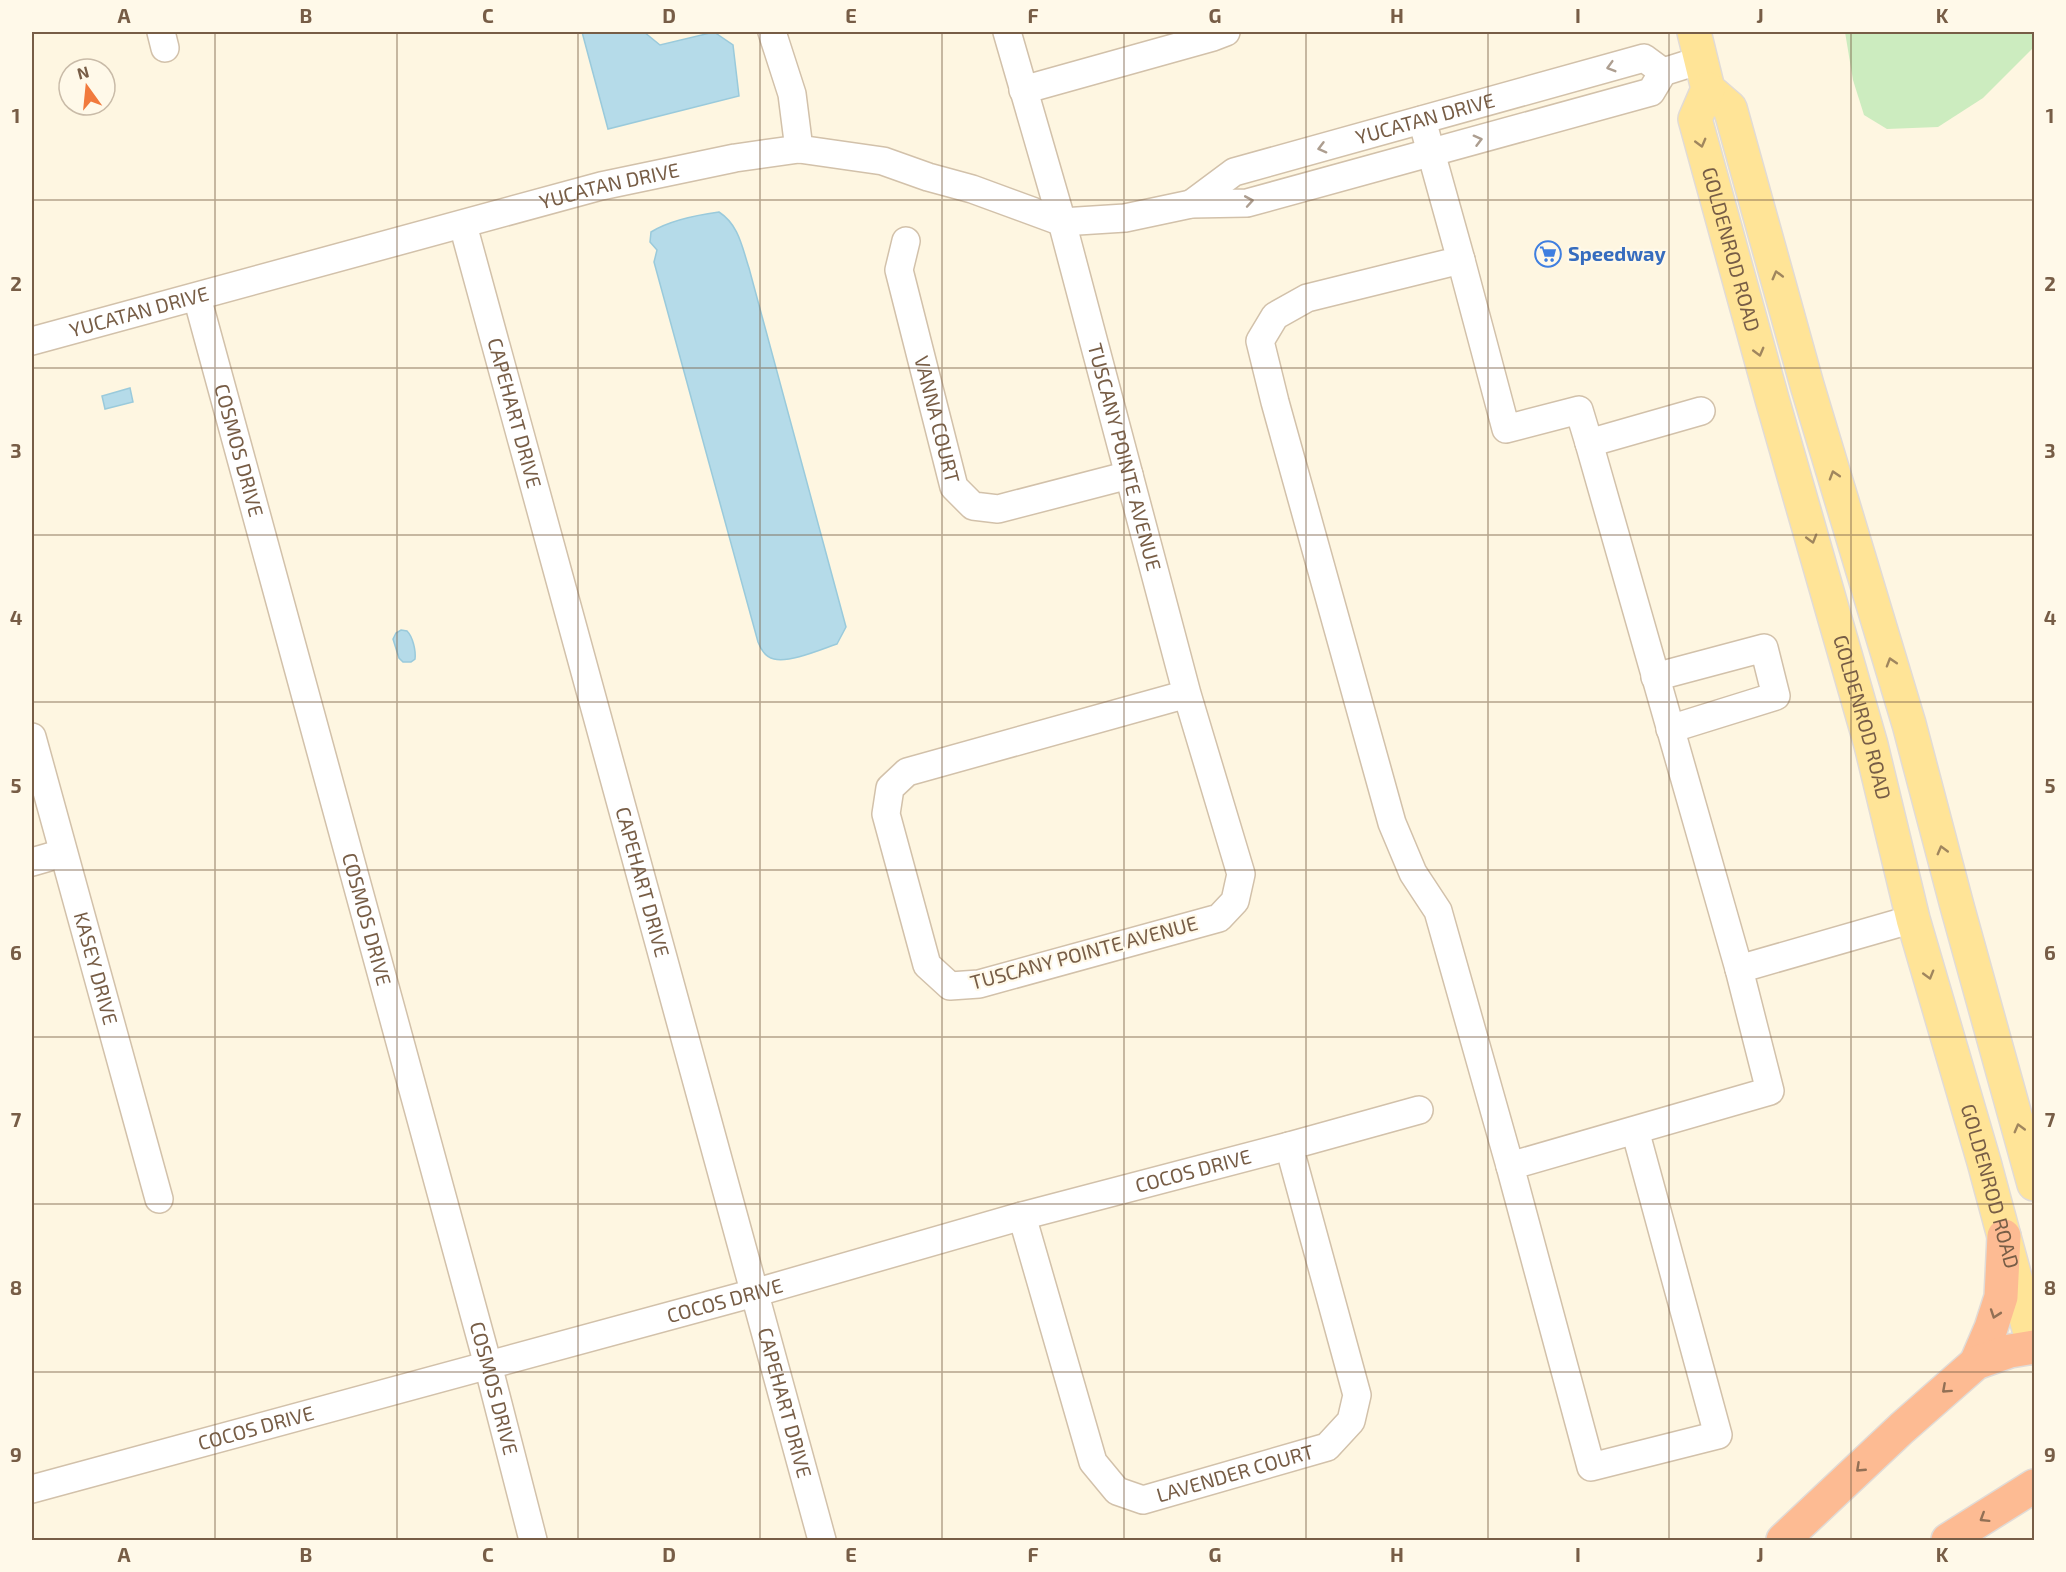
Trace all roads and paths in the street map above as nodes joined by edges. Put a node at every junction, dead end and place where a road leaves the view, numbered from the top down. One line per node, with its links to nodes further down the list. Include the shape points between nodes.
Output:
1 (772, 32): 8 (street, via 792,94)
2 (1006, 32): 6 (street, TUSCANY POINTE AVENUE)
3 (1226, 32): 6 (street)
4 (1701, 60): 5 (street); 24 (main road, GOLDENROD ROAD, one-way to 24, via 1695,119); 27 (main road, GOLDENROD ROAD, one-way to 4, via 1909,724 1808,386 1731,108)
5 (1663, 72): 7 (street, YUCATAN DRIVE, one-way to 7, via 1644,58); 9 (street, YUCATAN DRIVE, one-way to 5, via 1651,92)
6 (1023, 90): 11 (street, TUSCANY POINTE AVENUE)
7 (1422, 120): 9 (street); 10 (street, YUCATAN DRIVE, one-way to 10, via 1234,172)
8 (799, 148): 11 (street, YUCATAN DRIVE, via 883,161); 12 (street, YUCATAN DRIVE, via 601,186)
9 (1431, 152): 10 (street, YUCATAN DRIVE, one-way to 9, via 1247,202); 14 (street)
10 (1191, 204): 11 (street, YUCATAN DRIVE, via 1125,218)
11 (1062, 222): 19 (street, TUSCANY POINTE AVENUE)
12 (463, 225): 15 (street, YUCATAN DRIVE); 39 (street, CAPEHART DRIVE)
13 (906, 241): 19 (street, VANNA COURT, via 899,270 954,487 974,506 998,509)
14 (1461, 260): 18 (street, via 1506,429 1579,410); 34 (street, via 1307,298 1275,316 1260,341 1392,823 1413,873 1438,911)
15 (197, 297): 16 (street, YUCATAN DRIVE); 42 (street, COSMOS DRIVE)
16 (32, 341)
17 (1701, 411): 18 (street)
18 (1589, 443): 20 (street)
19 (1129, 476): 21 (street, TUSCANY POINTE AVENUE)
20 (1655, 677): 22 (street); 22 (street, via 1764,648 1776,696)
21 (1187, 694): 21 (street, TUSCANY POINTE AVENUE, via 1240,873 1236,901 1219,918 979,984 950,986 927,965 886,814 890,788 907,772)
22 (1670, 729): 29 (street)
23 (32, 737): 25 (street, KASEY DRIVE)
24 (1895, 839): 27 (main road, via 1913,852 1939,898); 28 (main road, GOLDENROD ROAD)
25 (63, 853): 26 (street); 36 (street, KASEY DRIVE)
26 (32, 862)
27 (1957, 906): 30 (main road, GOLDENROD ROAD)
28 (1913, 919): 29 (street); 30 (main road, via 1927,919 1941,929); 38 (main road, GOLDENROD ROAD, one-way to 38)
29 (1739, 969): 32 (street, via 1770,1091)
30 (1976, 973): 35 (main road, GOLDENROD ROAD, one-way to 30)
31 (1419, 1110): 33 (street, COCOS DRIVE)
32 (1635, 1130): 34 (street); 34 (street, via 1718,1435 1591,1467)
33 (1289, 1146): 37 (street, COCOS DRIVE); 37 (street, LAVENDER COURT, via 1357,1395 1351,1421 1327,1447 1143,1500 1117,1491 1093,1462)
34 (1510, 1166)
35 (2034, 1184)
36 (159, 1199)
37 (1022, 1216): 39 (street, COCOS DRIVE)
38 (2004, 1236): 40 (main road, GOLDENROD ROAD); 41 (highway, one-way to 41, via 2001,1297)
39 (754, 1293): 42 (street, COCOS DRIVE); 46 (street, CAPEHART DRIVE)
40 (2034, 1347): 41 (highway)
41 (1976, 1363): 47 (highway, one-way to 47)
42 (488, 1365): 44 (street, COCOS DRIVE); 45 (street, COSMOS DRIVE)
43 (2030, 1488): 48 (highway, one-way to 48)
44 (32, 1489)
45 (533, 1540)
46 (822, 1540)
47 (1783, 1540)
48 (1948, 1540)

